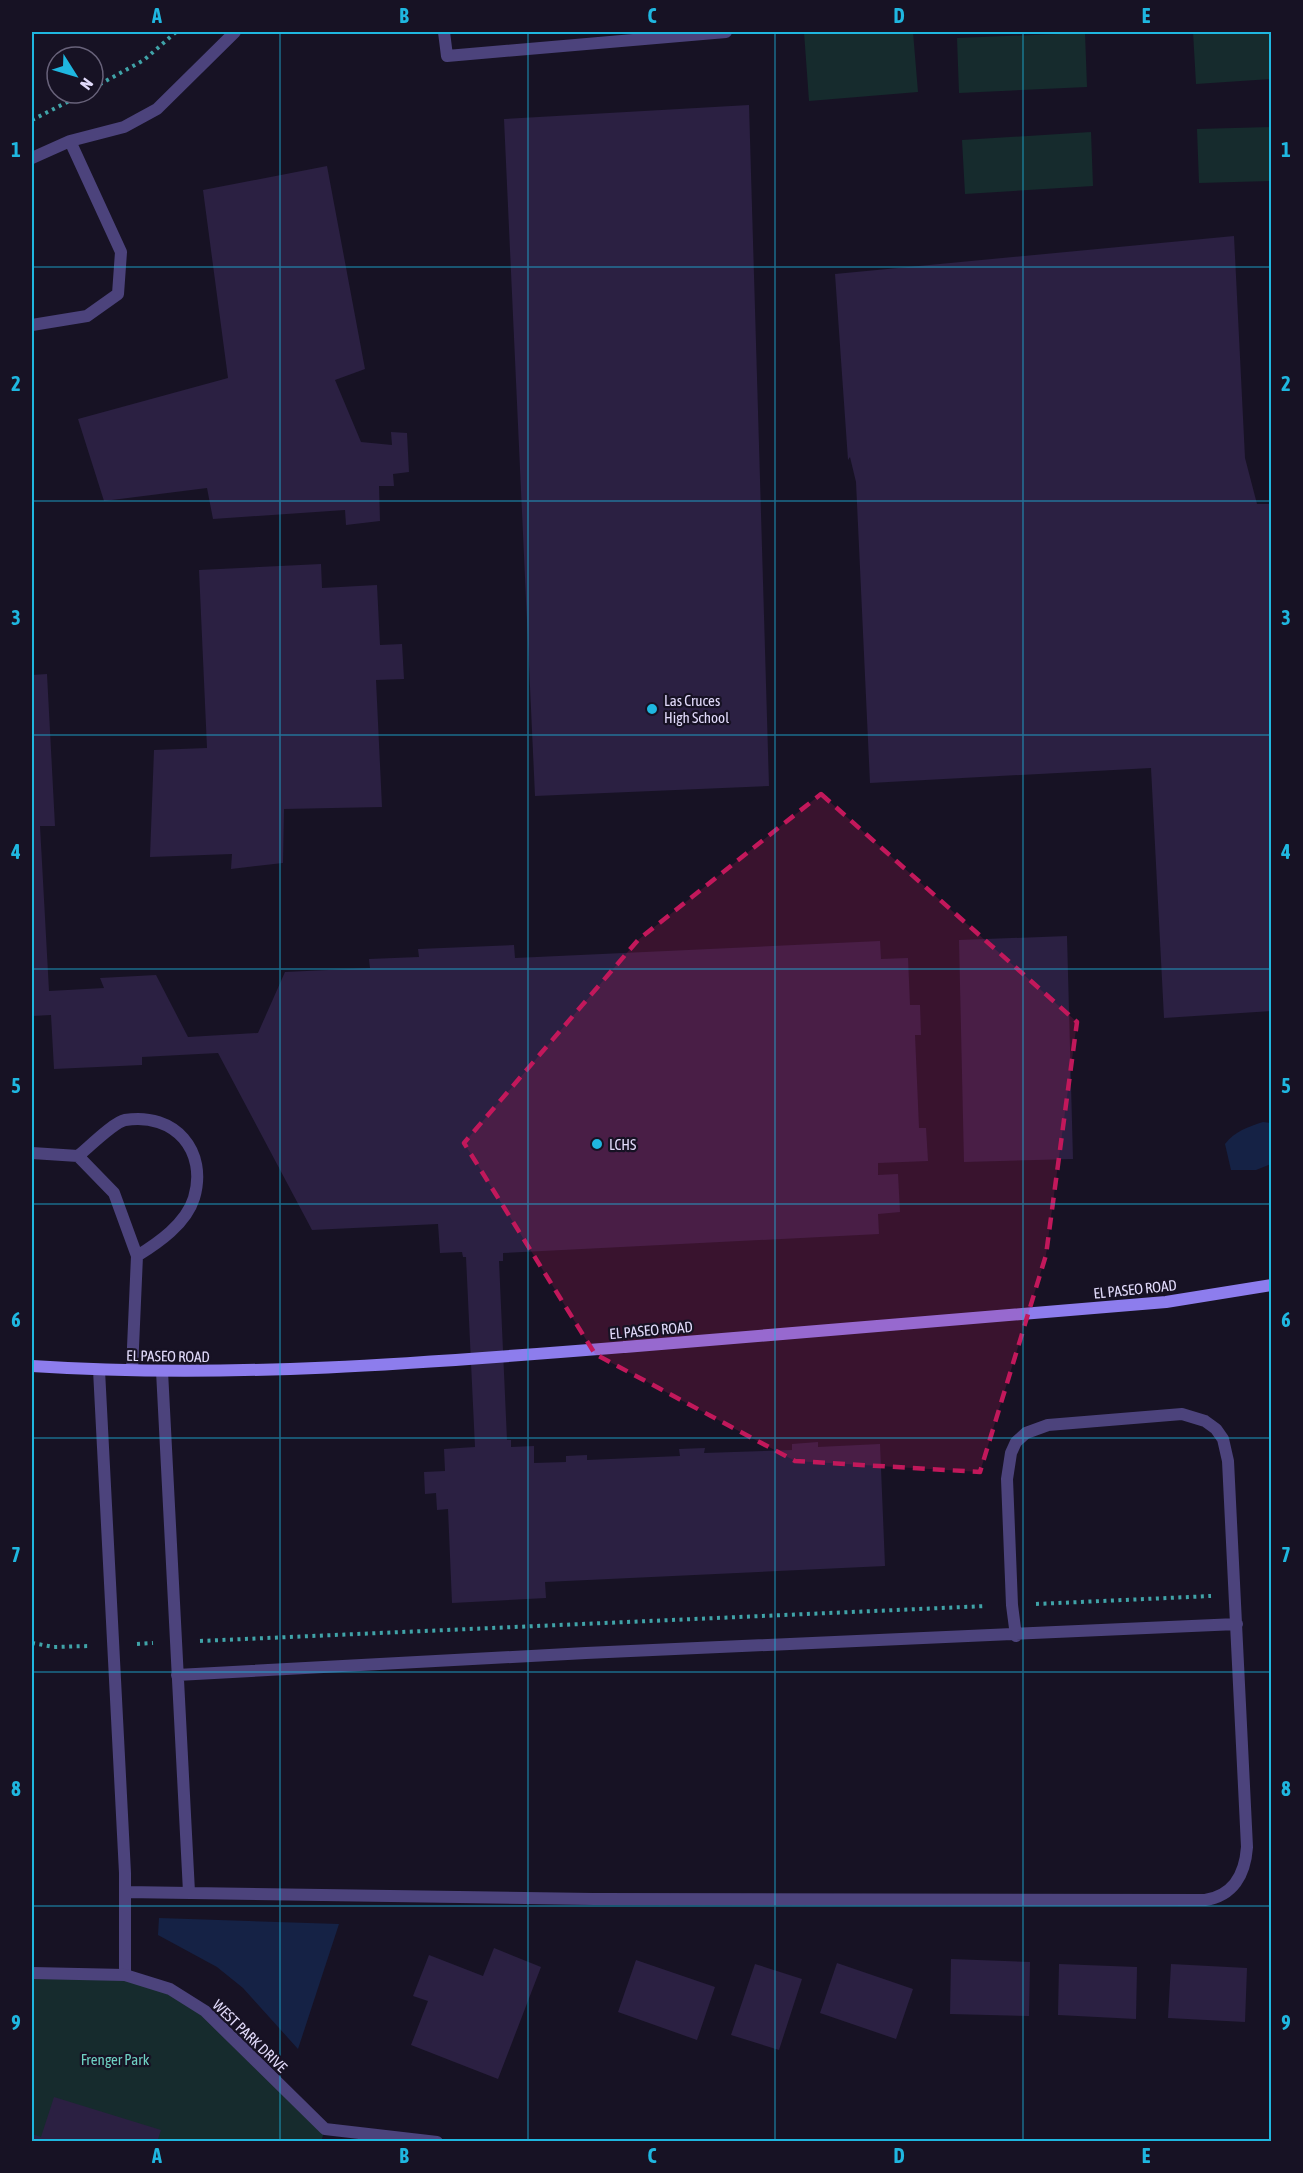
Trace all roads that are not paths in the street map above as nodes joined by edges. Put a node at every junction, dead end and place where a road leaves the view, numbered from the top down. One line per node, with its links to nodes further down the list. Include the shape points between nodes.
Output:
1 (235, 32): 4 (street, via 157,109 124,127)
2 (444, 32): 3 (street, via 447,56)
3 (726, 32)
4 (70, 141): 5 (street); 6 (street, via 122,252 118,294 87,316)
5 (32, 158)
6 (32, 325)
7 (32, 1153): 8 (street)
8 (78, 1156): 9 (street, via 114,1193); 9 (street, via 123,1120 159,1121 187,1140 198,1167 194,1200 169,1236)
9 (137, 1256): 13 (street)
10 (1272, 1285): 14 (main road, EL PASEO ROAD, via 1166,1302 418,1364)
11 (32, 1366): 12 (main road, EL PASEO ROAD)
12 (99, 1370): 13 (main road, EL PASEO ROAD); 18 (street)
13 (132, 1370): 14 (main road, EL PASEO ROAD)
14 (162, 1371): 17 (street)
15 (1237, 1624): 16 (street); 16 (street, via 1227,1450 1216,1429 1182,1414 1048,1425 1026,1433 1016,1442 1007,1479); 19 (street, via 1247,1847 1240,1877 1215,1899 1140,1902 593,1899)
16 (1016, 1636): 17 (street, via 574,1653)
17 (177, 1675): 19 (street)
18 (125, 1892): 19 (street); 21 (street)
19 (189, 1892)
20 (32, 1973): 21 (street, WEST PARK DRIVE)
21 (125, 1975): 22 (street, WEST PARK DRIVE, via 170,1989 205,2012)
22 (323, 2135): 23 (street, WEST PARK DRIVE)
23 (437, 2142)

